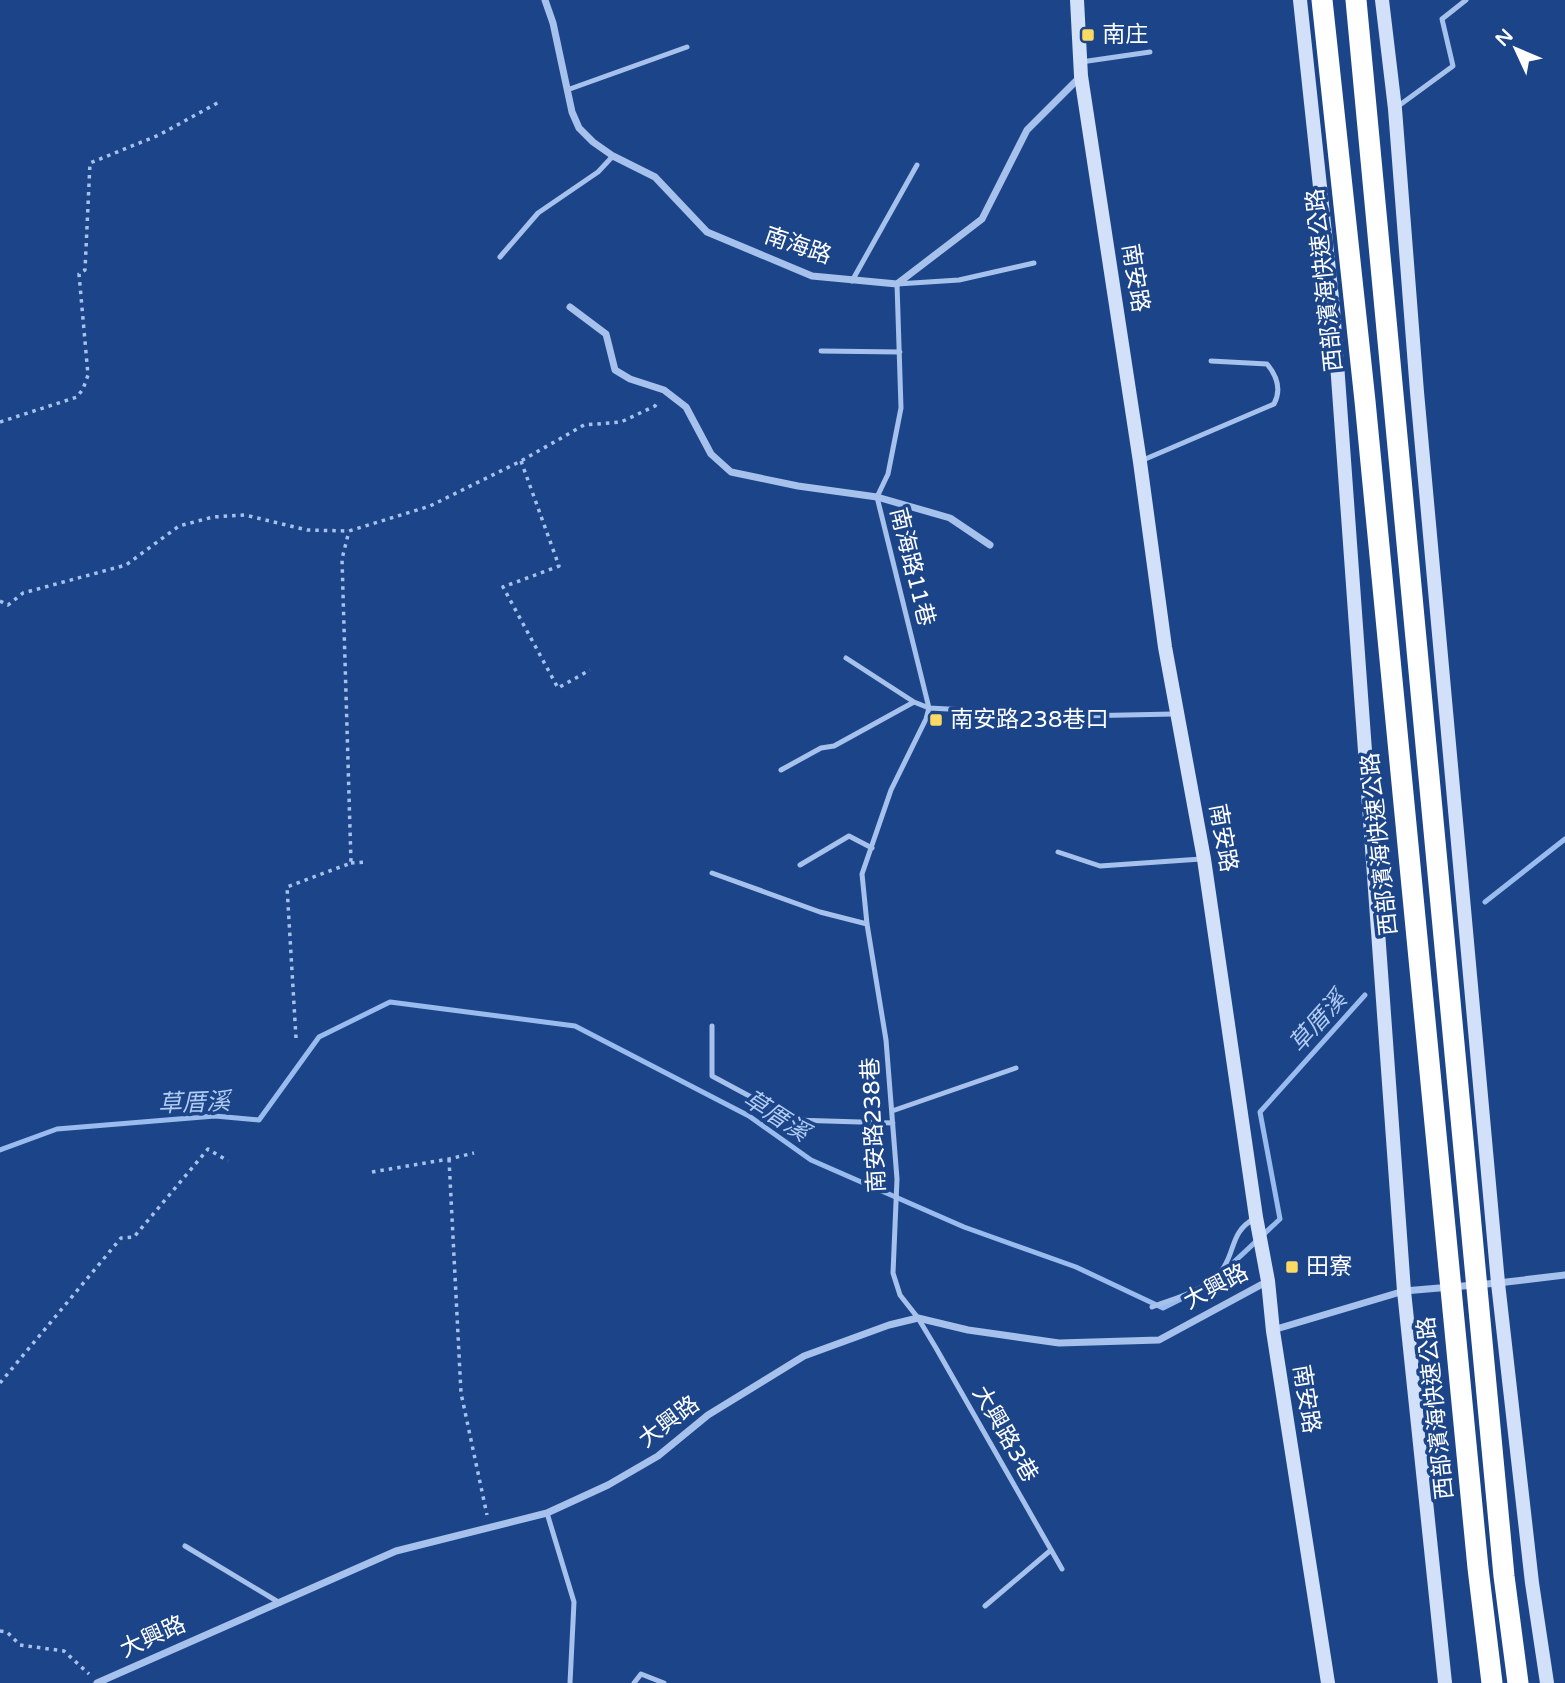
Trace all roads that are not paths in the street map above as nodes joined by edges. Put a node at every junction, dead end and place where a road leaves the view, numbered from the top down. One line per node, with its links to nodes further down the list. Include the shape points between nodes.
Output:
1 (545, 0): 11 (street, 南海路)
2 (1077, 0): 10 (street, 南安路)
3 (1300, 0): 45 (street, via 1333,308)
4 (1322, 0): 61 (highway, 西部濱海快速公路)
5 (1356, 0): 62 (highway, via 1504,1576)
6 (1382, 0): 12 (street)
7 (1466, 0): 12 (lane, via 1442,19 1453,66)
8 (687, 47): 11 (lane)
9 (1150, 52): 10 (lane)
10 (1081, 69): 18 (street, via 1027,130 982,219); 23 (street, 南安路)
11 (567, 90): 13 (street, 南海路, via 579,128)
12 (1395, 109): 44 (street)
13 (613, 156): 15 (lane, via 598,172 538,213); 17 (street, 南海路, via 654,177 707,232 812,276)
14 (917, 165): 17 (lane)
15 (500, 257)
16 (1034, 263): 18 (lane, via 959,280)
17 (852, 281): 18 (street, 南海路)
18 (897, 284): 21 (lane, 南海路11巷)
19 (570, 307): 24 (street, via 606,334 615,370 664,390 686,407 711,454 731,472)
20 (821, 351): 21 (lane)
21 (900, 352): 24 (lane, 南海路11巷, via 901,408 888,474)
22 (1210, 361): 23 (lane, via 1267,364 1275,374 1279,394 1274,404)
23 (1140, 462): 29 (street, 南安路)
24 (877, 497): 25 (street, via 950,518); 28 (lane, 南海路11巷)
25 (990, 545)
26 (846, 658): 27 (lane)
27 (914, 702): 28 (lane); 30 (lane, via 834,747 821,748)
28 (929, 708): 29 (lane, via 1077,716); 31 (lane, 南安路238巷, via 891,790)
29 (1177, 714): 33 (street, 南安路)
30 (781, 770)
31 (872, 848): 34 (lane, via 849,836); 36 (lane, 南安路238巷, via 862,874)
32 (1058, 852): 33 (lane, via 1100,866)
33 (1204, 859): 41 (street, 南安路)
34 (800, 865)
35 (712, 873): 36 (lane)
36 (867, 924): 39 (lane, 南安路238巷)
37 (712, 1026): 40 (lane, via 712,1076 794,1120)
38 (1016, 1068): 39 (lane)
39 (892, 1111): 40 (lane, 南安路238巷)
40 (893, 1123): 47 (lane, 南安路238巷, via 897,1179 893,1273 900,1295)
41 (1256, 1217): 43 (street, 南安路); 46 (lane, via 1242,1225 1223,1269 1204,1286)
42 (1565, 1275): 44 (street)
43 (1268, 1281): 47 (street, 大興路, via 1158,1340 1059,1343); 48 (street, 南安路)
44 (1497, 1283): 45 (street); 63 (street)
45 (1404, 1291): 48 (street); 60 (street)
46 (1152, 1307)
47 (918, 1318): 49 (street, 大興路, via 804,1356 708,1415 658,1456); 51 (lane, 大興路3巷)
48 (1273, 1331): 59 (street, 南安路)
49 (547, 1513): 53 (street, 大興路, via 396,1551); 56 (lane, via 574,1602)
50 (185, 1546): 53 (lane)
51 (1051, 1550): 52 (lane, 大興路3巷); 54 (lane)
52 (1062, 1569)
53 (279, 1603): 55 (street, 大興路)
54 (985, 1606)
55 (97, 1683)
56 (570, 1683)
57 (634, 1683): 58 (lane, via 641,1674)
58 (664, 1683)
59 (1328, 1683)
60 (1446, 1683)
61 (1492, 1683)
62 (1518, 1683)
63 (1547, 1683)

